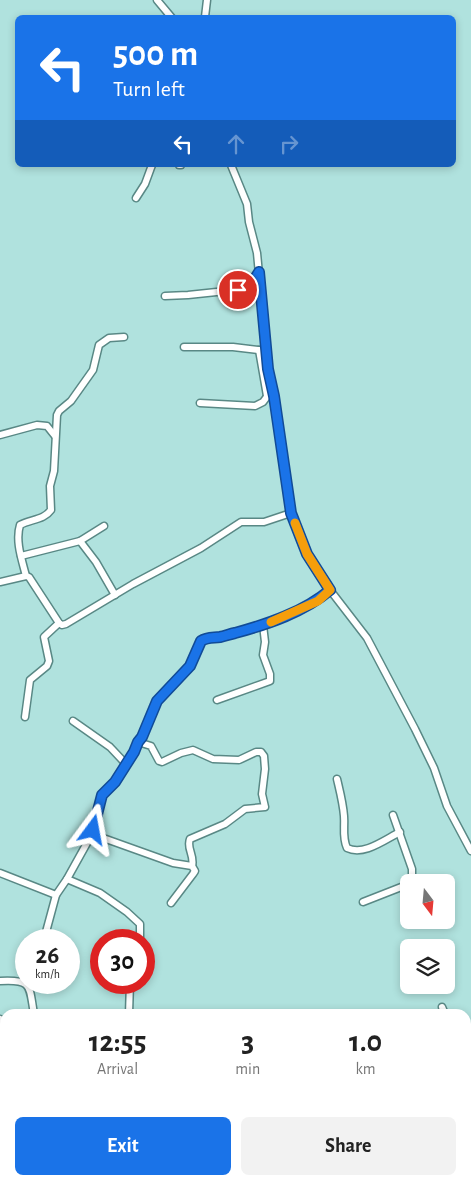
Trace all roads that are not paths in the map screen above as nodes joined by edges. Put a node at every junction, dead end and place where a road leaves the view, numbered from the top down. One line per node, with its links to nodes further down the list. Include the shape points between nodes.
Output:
1 (157, 0): 3 (street)
2 (207, 0): 4 (street)
3 (170, 15)
4 (206, 15)
5 (151, 167): 7 (street)
6 (232, 167): 8 (street, via 247,204)
7 (136, 198)
8 (259, 272): 9 (street, via 245,289); 12 (street)
9 (165, 296)
10 (124, 337): 17 (street, via 113,337 99,345 93,370 59,411)
11 (184, 347): 12 (street, via 223,346)
12 (263, 351): 13 (street); 14 (street)
13 (267, 396): 14 (street); 15 (street, via 255,406)
14 (274, 396): 18 (street)
15 (200, 403)
16 (0, 435): 17 (street, via 47,426)
17 (55, 436): 21 (street, via 51,510 42,518 20,525)
18 (291, 513): 24 (street, via 307,554); 25 (street, via 264,522 240,522 201,548)
19 (104, 526): 20 (street)
20 (80, 541): 21 (street); 25 (street)
21 (22, 556): 22 (street)
22 (26, 576): 23 (street); 26 (street)
23 (0, 582)
24 (330, 590): 27 (street, via 318,601); 37 (street, via 371,646 429,758 447,806)
25 (114, 595): 26 (street, via 66,624)
26 (58, 623): 29 (street, via 44,637 49,660 47,666 30,680)
27 (263, 625): 28 (street, via 264,655 270,681); 31 (street, via 201,641 190,666 157,701)
28 (217, 700)
29 (25, 716)
30 (73, 721): 32 (street, via 110,747)
31 (138, 742): 32 (street); 38 (street, via 151,746 159,762 193,750 213,759 239,760 256,752 264,756 262,794 265,807 245,809 225,824 190,840)
32 (126, 764): 36 (street, via 102,795)
33 (337, 780): 35 (street, via 347,848 362,851)
34 (393, 815): 35 (street)
35 (400, 832): 40 (street)
36 (92, 834): 38 (street, via 165,860); 41 (street)
37 (471, 851)
38 (192, 866): 45 (street, via 195,871)
39 (0, 873): 43 (street)
40 (412, 874)
41 (67, 879): 43 (street); 47 (street, via 100,893 127,912 140,924)
42 (400, 888): 44 (street)
43 (56, 895): 46 (street)
44 (363, 902)
45 (171, 903)
46 (47, 929)
47 (140, 929)
48 (0, 981): 50 (street, via 26,984 30,988)
49 (130, 994): 51 (street)
50 (33, 1009)
51 (129, 1009)

